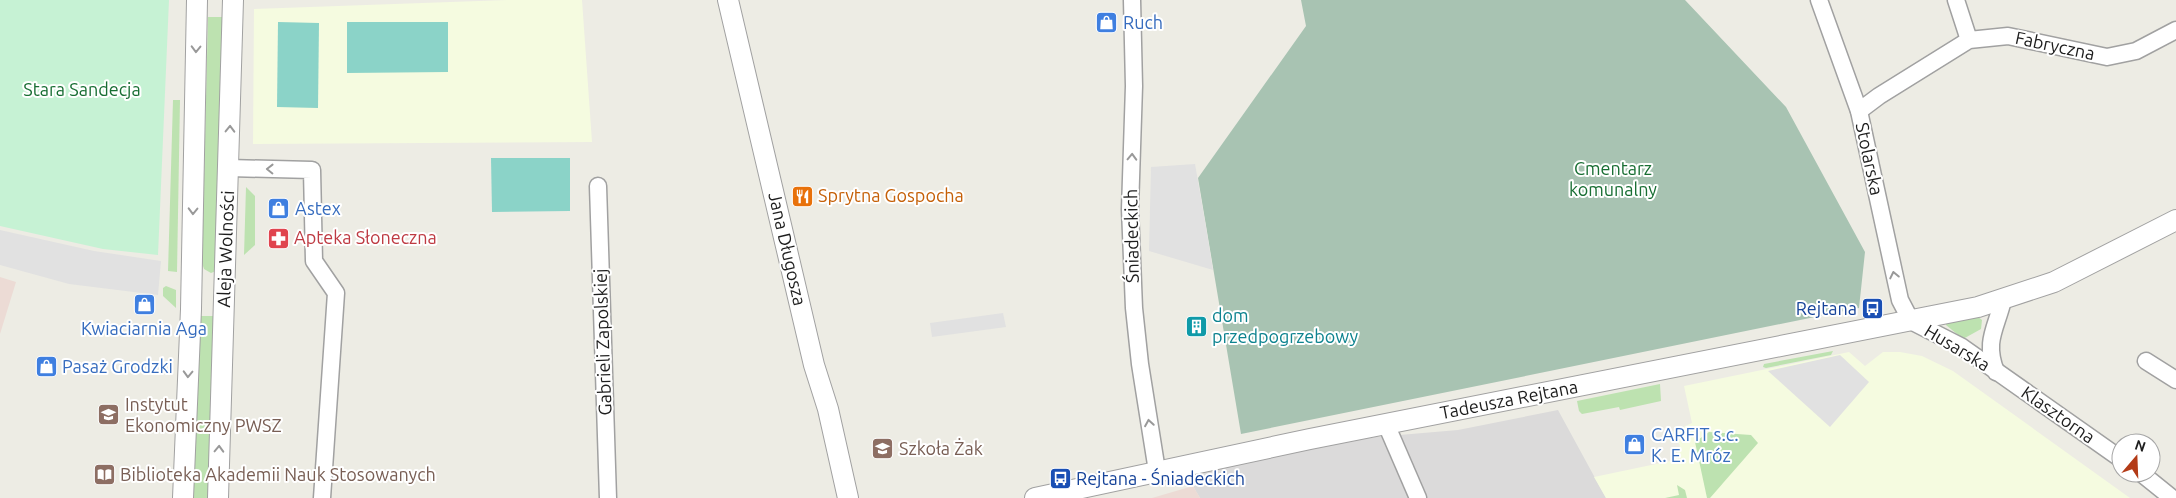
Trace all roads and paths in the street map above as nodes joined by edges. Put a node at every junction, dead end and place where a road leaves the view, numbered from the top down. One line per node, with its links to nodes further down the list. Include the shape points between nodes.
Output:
1 (197, 0): 23 (street, Aleja Wolności, one-way to 23)
2 (233, 0): 10 (street, Aleja Wolności, one-way to 2)
3 (728, 0): 27 (street, Jana Długosza)
4 (1132, 0): 20 (street, Śniadeckich, one-way to 4, via 1134,303 1130,210 1134,86)
5 (1819, 0): 9 (street, Stolarska)
6 (1956, 0): 8 (street)
7 (2176, 30): 8 (street, Fabryczna, via 2136,51 2107,57 2008,36)
8 (1969, 40): 9 (street, Fabryczna)
9 (1859, 111): 14 (street, Stolarska, one-way to 9, via 1900,300)
10 (229, 168): 24 (street, Aleja Wolności, one-way to 10); 25 (street, one-way to 10, via 336,293 314,261 312,170)
11 (598, 186): 26 (street, Gabrieli Zapolskiej)
12 (2176, 220): 13 (street, Husarska, via 2054,282)
13 (2003, 300): 14 (street, Husarska); 16 (street, Husarska, via 1992,334 1990,356)
14 (1911, 321): 16 (street, Husarska, via 1962,347); 18 (street, Tadeusza Rejtana)
15 (2146, 361): 17 (street)
16 (1996, 372): 19 (street, Klasztorna)
17 (2176, 380)
18 (1386, 424): 20 (street, Tadeusza Rejtana); 30 (street)
19 (2111, 452)
20 (1157, 471): 21 (street, Tadeusza Rejtana)
21 (1108, 482): 28 (street, Tadeusza Rejtana); 29 (street, Tadeusza Rejtana)
22 (2153, 483): 31 (street)
23 (184, 498)
24 (218, 498)
25 (322, 498)
26 (608, 498)
27 (848, 498)
28 (1034, 498)
29 (1077, 498)
30 (1418, 498)
31 (2172, 498)

